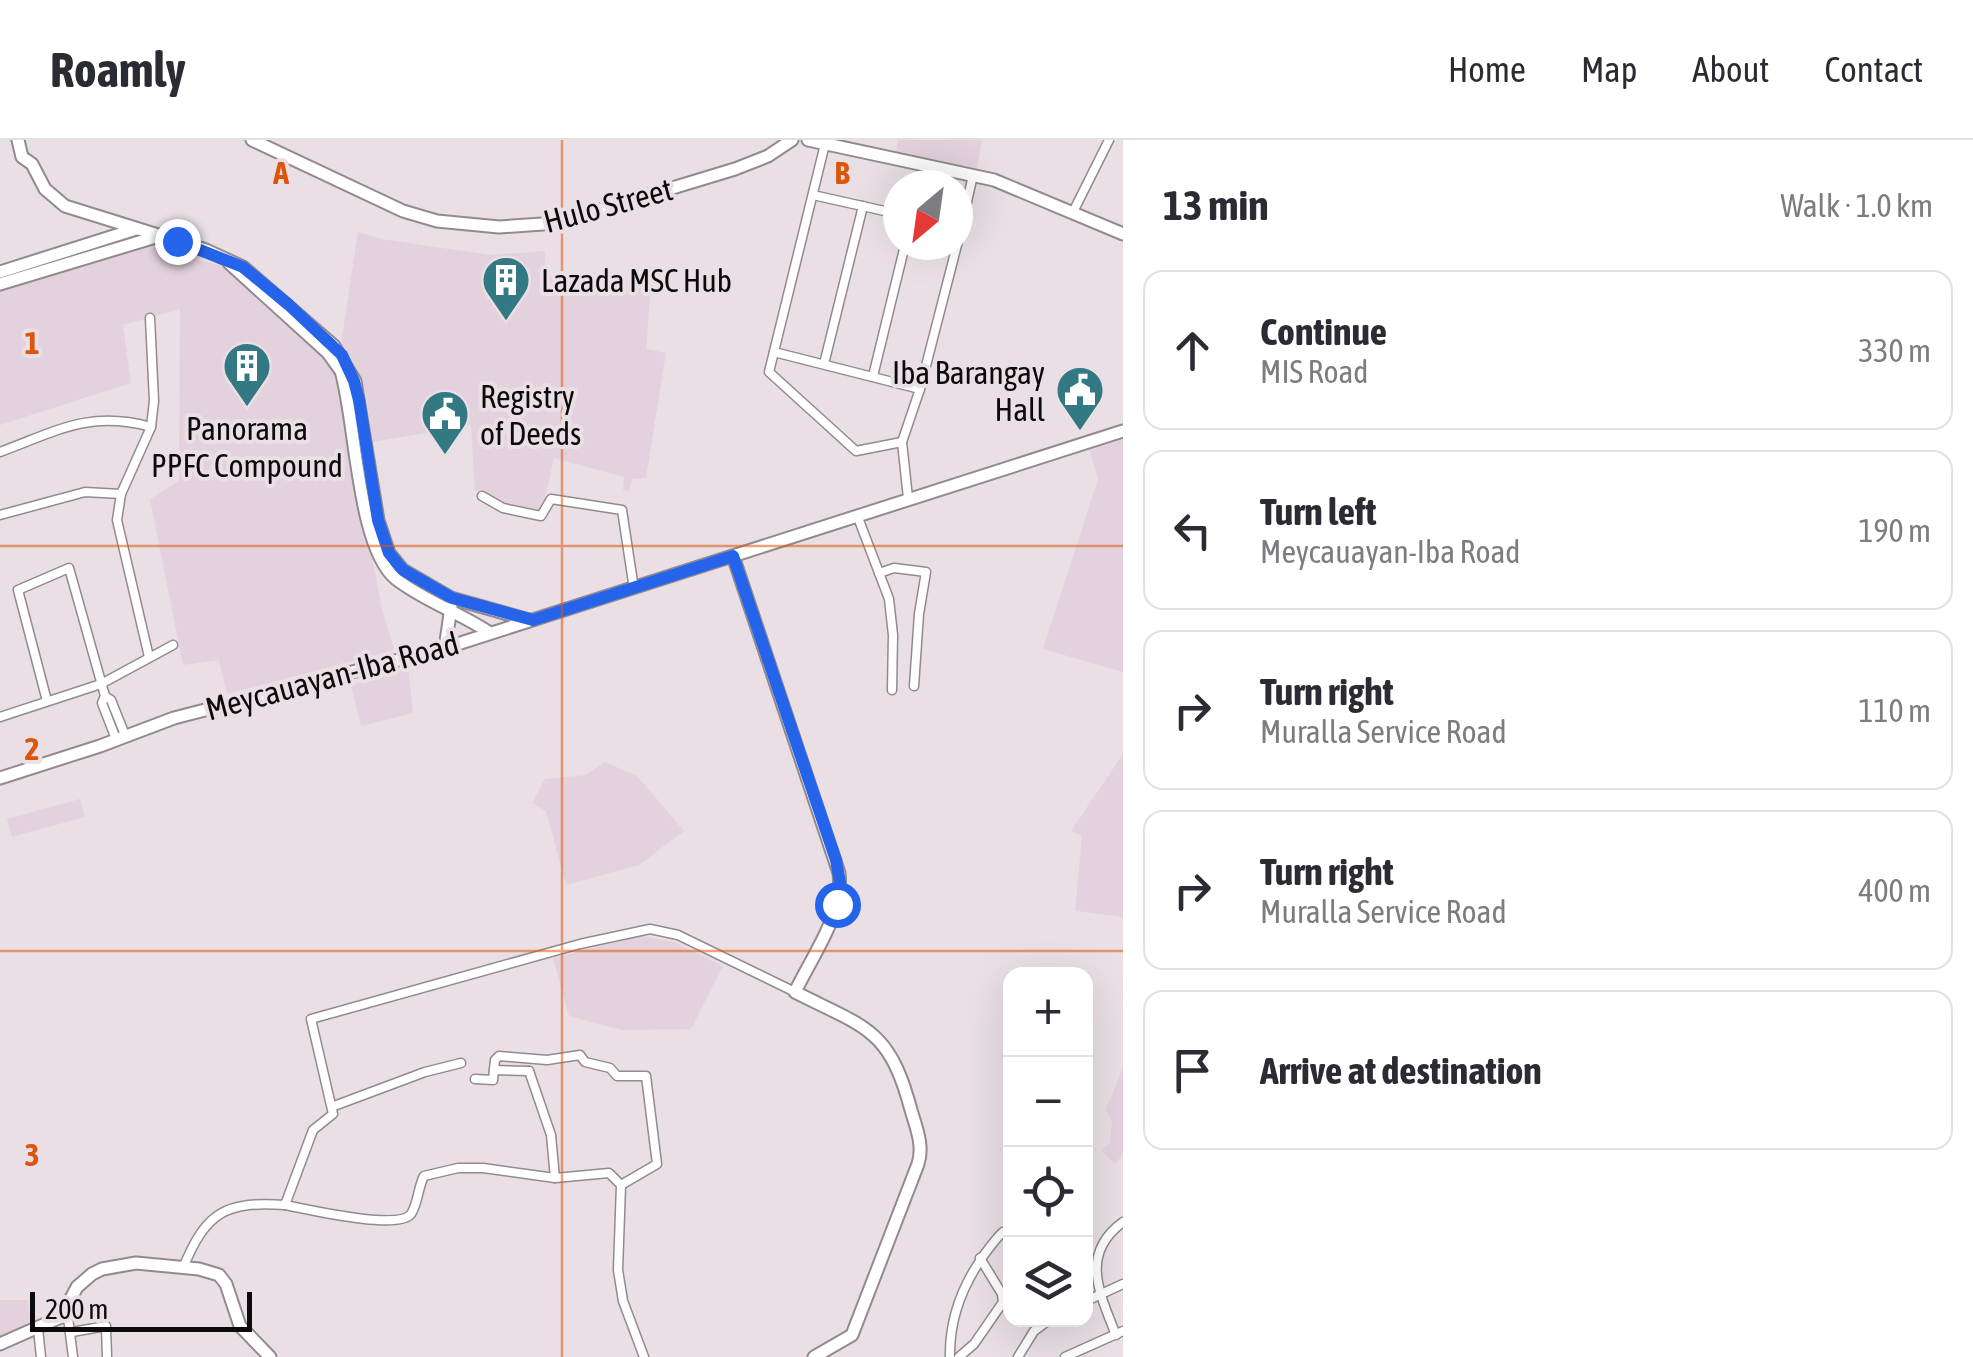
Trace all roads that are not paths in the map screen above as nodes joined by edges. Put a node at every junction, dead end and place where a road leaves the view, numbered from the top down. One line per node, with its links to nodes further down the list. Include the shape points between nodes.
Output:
1 (20, 140): 13 (street, via 22,157 55,200)
2 (252, 140): 3 (street, Hulo Street, via 403,211 499,228 557,223 648,196 754,162)
3 (792, 140)
4 (808, 140): 6 (street)
5 (1108, 140): 12 (street)
6 (824, 144): 7 (street); 9 (street)
7 (949, 170)
8 (973, 175): 12 (street)
9 (813, 195): 10 (street); 24 (street)
10 (863, 206): 11 (street); 25 (street)
11 (883, 211)
12 (1072, 214): 15 (street)
13 (109, 222): 14 (street); 17 (street)
14 (136, 230): 16 (street); 17 (street)
15 (1123, 234)
16 (161, 236): 18 (street); 40 (street, via 243,267 342,355 354,381 389,553)
17 (106, 239): 18 (street)
18 (95, 249): 21 (street); 22 (street)
19 (901, 260): 26 (street)
20 (954, 260): 27 (street)
21 (0, 272)
22 (0, 284)
23 (150, 318): 28 (street)
24 (774, 352): 25 (street); 30 (street, via 770,372 856,451)
25 (824, 364): 26 (street)
26 (874, 376): 27 (street)
27 (920, 389): 30 (street)
28 (151, 427): 31 (street, via 88,420); 32 (street)
29 (1123, 431): 34 (street, Meycauayan-Iba Road)
30 (902, 442): 34 (street)
31 (0, 452)
32 (121, 494): 36 (street, via 85,492); 45 (street, via 117,520)
33 (482, 496): 39 (street, via 541,516 551,499 622,510)
34 (908, 498): 35 (street, Meycauayan-Iba Road)
35 (857, 514): 37 (street, Meycauayan-Iba Road); 38 (street)
36 (0, 515)
37 (733, 556): 39 (street, Meycauayan-Iba Road); 53 (street, via 839,873 837,904)
38 (879, 573): 47 (street, via 926,572); 48 (street, via 889,599)
39 (634, 589): 41 (street, Meycauayan-Iba Road)
40 (451, 604): 41 (street); 42 (street); 44 (street)
41 (533, 620): 42 (street, Meycauayan-Iba Road)
42 (490, 633): 44 (street, Meycauayan-Iba Road)
43 (172, 645): 45 (street)
44 (445, 648): 51 (street, Meycauayan-Iba Road)
45 (149, 657): 46 (street)
46 (101, 684): 49 (street); 49 (street, via 70,568 18,590); 51 (street, via 112,700)
47 (914, 686)
48 (892, 690)
49 (47, 702): 50 (street)
50 (0, 717)
51 (120, 738): 52 (street, Meycauayan-Iba Road)
52 (0, 778)
53 (795, 992): 59 (street, via 666,930 580,944 311,1019); 81 (street, via 885,1045 920,1149 852,1336)
54 (538, 1059): 56 (street, via 499,1056); 57 (street); 61 (street, via 580,1055 618,1076 646,1076 656,1164)
55 (461, 1063): 59 (street)
56 (494, 1070): 57 (street); 58 (street, via 491,1081)
57 (529, 1071): 60 (street, via 552,1135)
58 (475, 1079)
59 (334, 1106): 62 (street, via 332,1116 313,1130)
60 (555, 1178): 61 (street, via 604,1172); 62 (street, via 482,1168 424,1176 412,1211 400,1220)
61 (621, 1185): 80 (street, via 618,1270)
62 (285, 1205): 66 (street, via 220,1212 205,1224)
63 (1123, 1222): 68 (street, via 1110,1232 1094,1265)
64 (1003, 1235): 65 (street)
65 (980, 1258): 82 (street, via 955,1315); 83 (street, via 1003,1302)
66 (184, 1268): 70 (street, via 102,1268 77,1287); 79 (street, via 222,1278 240,1326)
67 (1123, 1284): 68 (street)
68 (1100, 1295): 69 (street); 74 (street)
69 (1093, 1298)
70 (67, 1310): 72 (street); 73 (street)
71 (1040, 1327): 84 (street)
72 (38, 1329): 75 (street); 76 (street)
73 (72, 1332): 77 (street); 78 (street, via 106,1326)
74 (1119, 1333): 85 (street)
75 (0, 1344)
76 (41, 1357)
77 (73, 1357)
78 (108, 1357)
79 (270, 1357)
80 (644, 1357)
81 (814, 1357)
82 (950, 1357)
83 (959, 1357)
84 (1018, 1357)
85 (1065, 1357)

